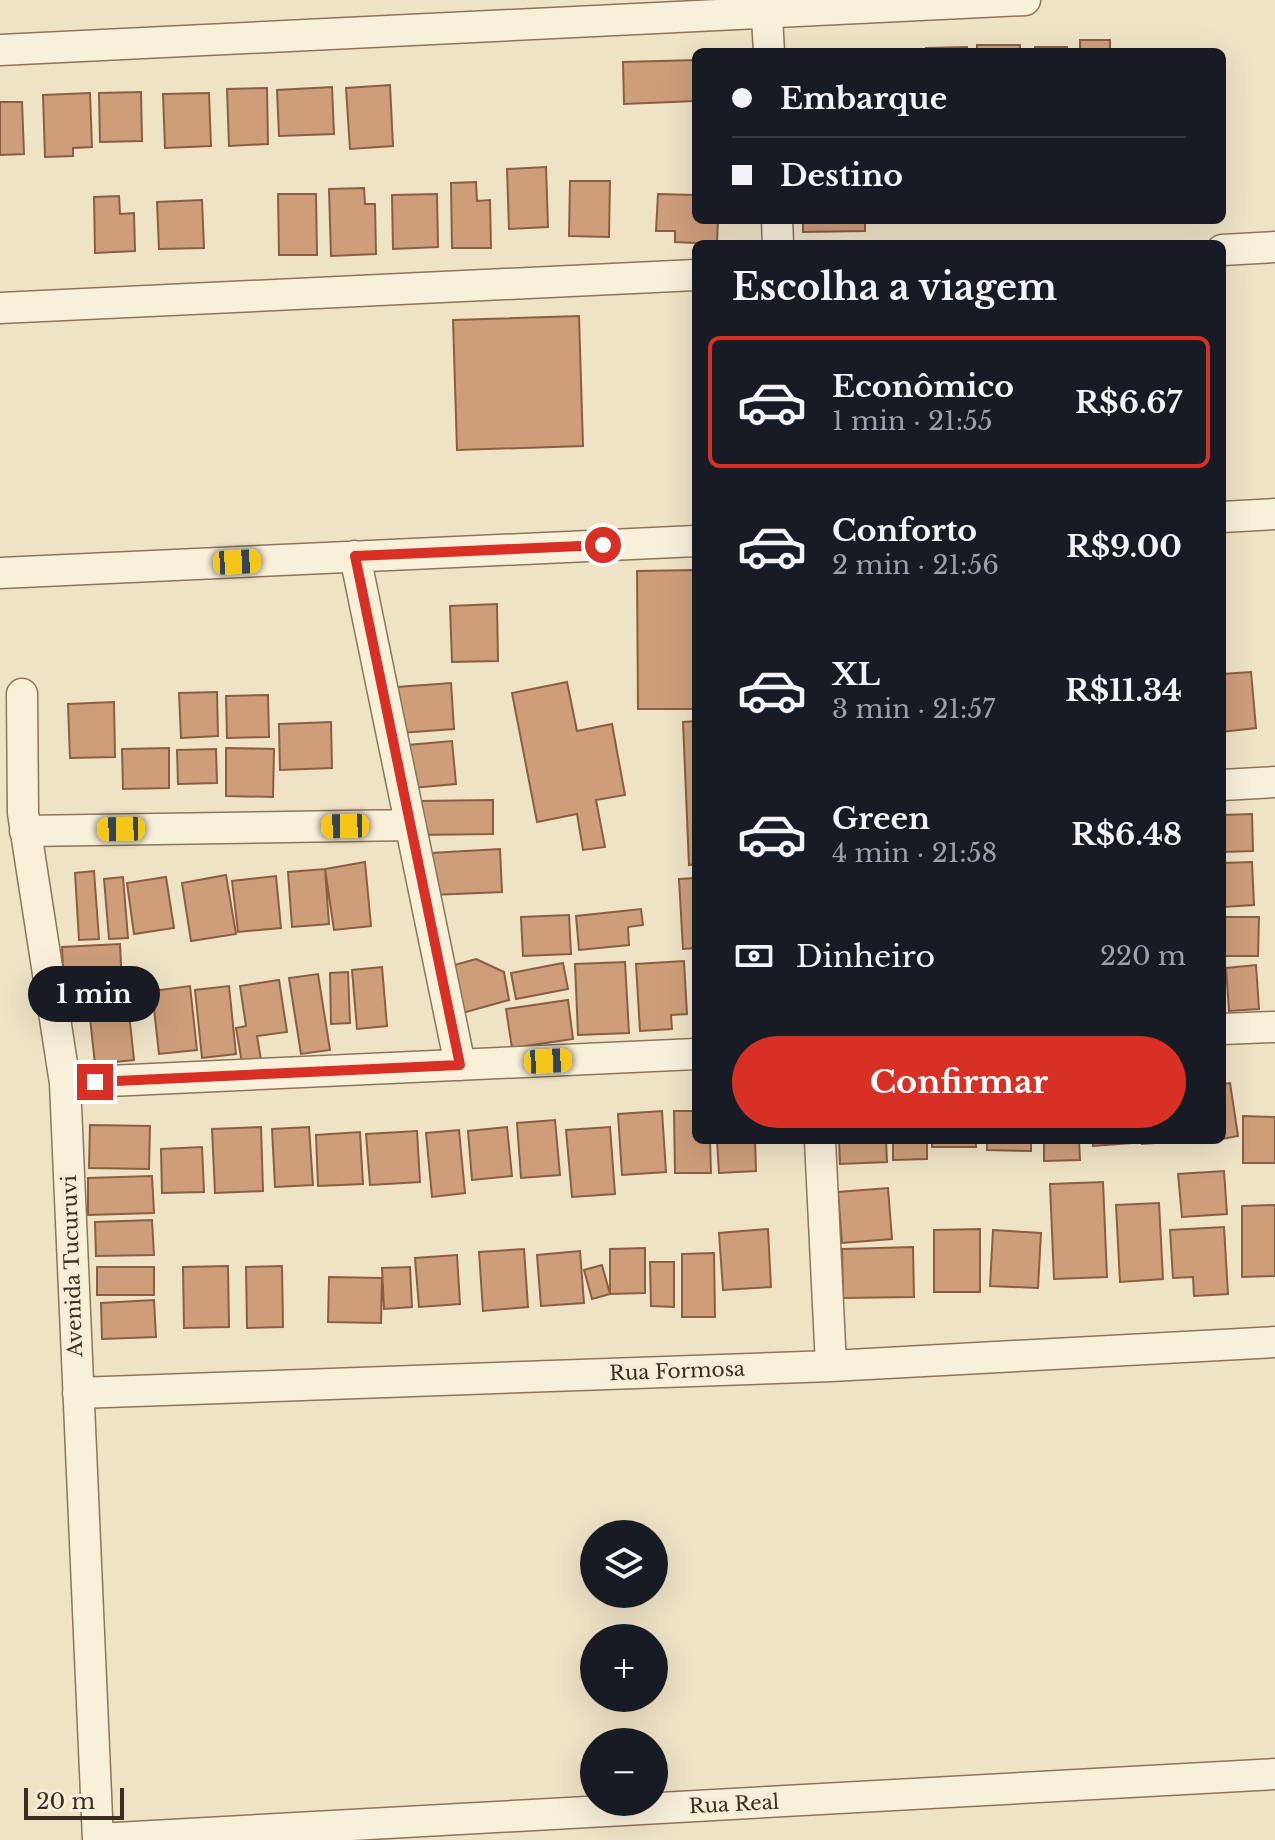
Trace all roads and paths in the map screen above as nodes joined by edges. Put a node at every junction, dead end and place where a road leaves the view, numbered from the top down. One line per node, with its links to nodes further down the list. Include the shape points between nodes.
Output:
1 (1025, 0): 2 (street)
2 (766, 6): 3 (street); 4 (street)
3 (769, 48)
4 (0, 50)
5 (1275, 247): 6 (street)
6 (1226, 250)
7 (692, 275): 8 (street)
8 (0, 308)
9 (1275, 514): 10 (street)
10 (1226, 517)
11 (692, 541): 12 (street)
12 (355, 556): 13 (street); 19 (street)
13 (0, 573)
14 (22, 694): 18 (street, Avenida Tucuruvi)
15 (0, 779): 18 (street)
16 (1275, 782): 17 (street)
17 (1226, 785)
18 (24, 822): 19 (street); 24 (street, Avenida Tucuruvi)
19 (409, 825): 23 (street)
20 (1275, 1027): 21 (street)
21 (1226, 1029)
22 (692, 1054): 23 (street)
23 (460, 1065): 24 (street)
24 (65, 1083): 28 (street, Avenida Tucuruvi)
25 (820, 1144): 27 (street)
26 (1275, 1342): 27 (street, Rua Formosa)
27 (831, 1366): 28 (street, Rua Formosa)
28 (78, 1393): 30 (street, Avenida Tucuruvi)
29 (1275, 1774): 30 (street, Rua Real)
30 (98, 1839)

